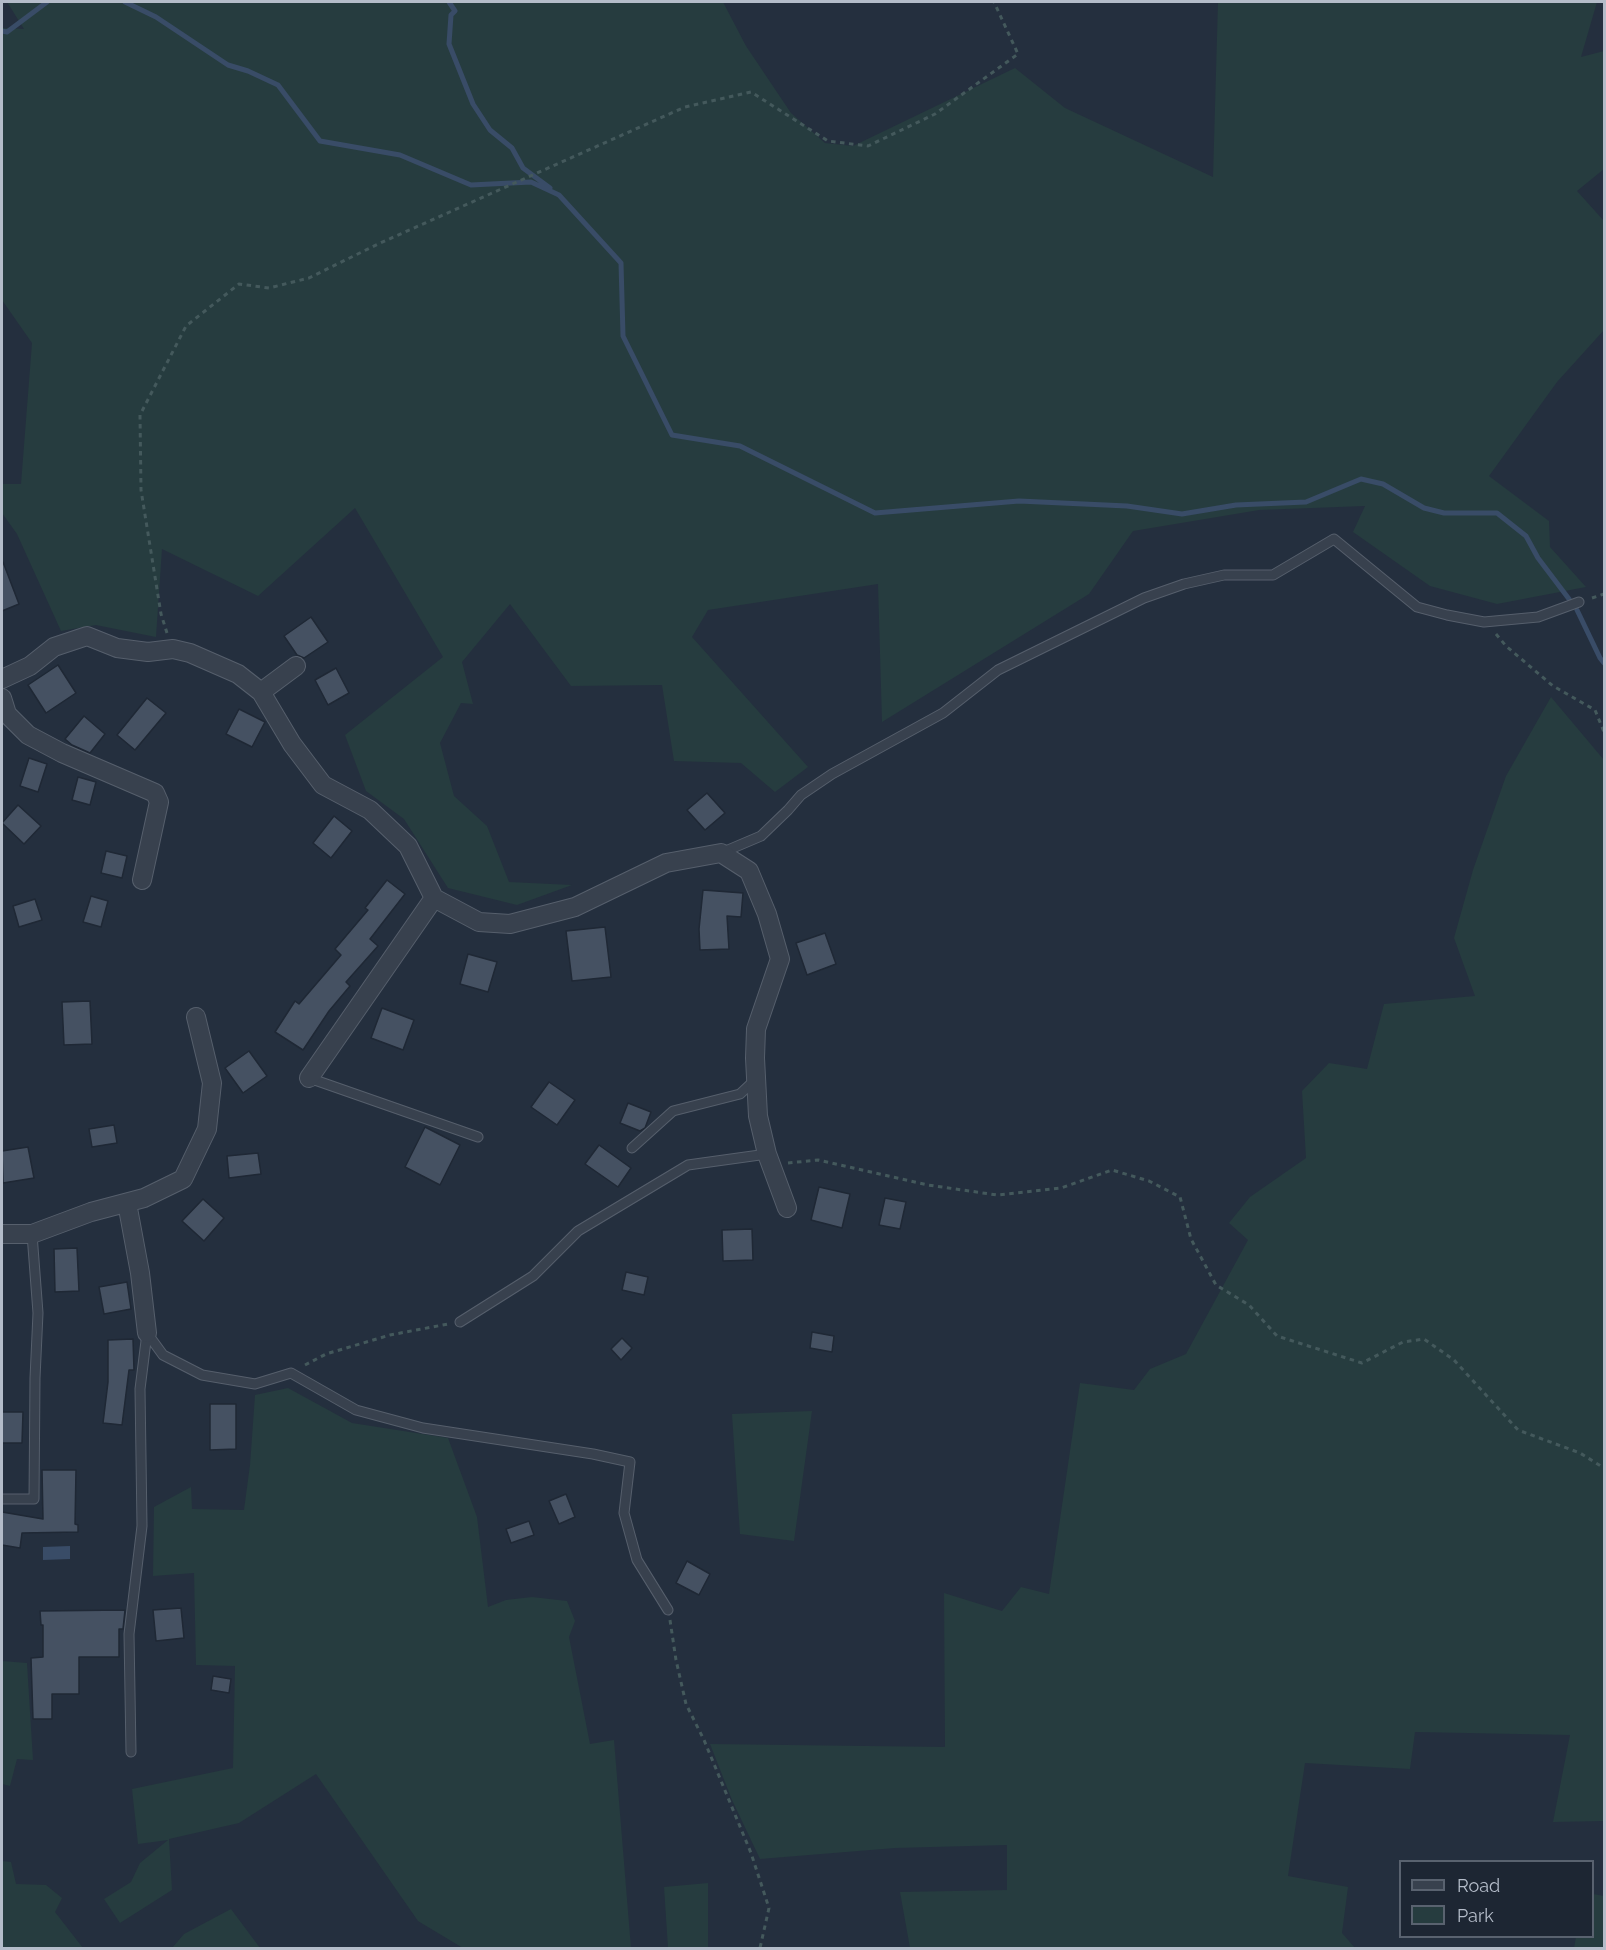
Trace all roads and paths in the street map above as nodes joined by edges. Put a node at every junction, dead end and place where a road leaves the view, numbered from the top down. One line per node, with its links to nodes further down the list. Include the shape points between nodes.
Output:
1 (994, 2): 4 (path, via 1018,54 934,114 868,146 828,141 751,92 685,107 309,278 269,288 239,284 186,326 140,415 141,490 160,614)
2 (1578, 602): 3 (lane, via 1538,617)
3 (1484, 622): 9 (path, via 1553,686 1595,710); 10 (lane, via 1417,607 1334,539 1273,575 1224,575 1184,584 1144,598 998,670 943,713 801,795 761,836)
4 (173, 649): 6 (street, via 148,652 117,648 87,636 54,646 30,666); 7 (street, via 238,674)
5 (296, 666): 7 (street)
6 (2, 679)
7 (261, 692): 12 (street, via 292,744 323,785 370,810 408,846)
8 (2, 698): 11 (street, via 7,714 28,735 155,793 159,802)
9 (1605, 732)
10 (721, 853): 12 (street, via 666,863 575,907 510,924 479,922); 15 (street, via 749,871 780,959 756,1029)
11 (142, 880)
12 (434, 898): 14 (street)
13 (196, 1017): 19 (street, via 212,1083 207,1129 183,1179)
14 (309, 1078): 16 (lane)
15 (756, 1079): 17 (lane, via 741,1094 673,1111); 18 (street, via 758,1116)
16 (478, 1137)
17 (632, 1148)
18 (769, 1160): 20 (street); 23 (lane, via 688,1166 578,1231 533,1276); 26 (path, via 818,1160 928,1185 998,1195 1061,1188 1112,1170 1149,1180 1180,1197 1191,1239 1216,1285 1249,1305 1277,1336 1362,1363 1403,1342 1425,1339 1454,1360 1518,1430 1580,1453)
19 (127, 1203): 22 (street); 24 (street)
20 (787, 1208)
21 (2, 1234): 22 (street)
22 (32, 1234): 27 (lane, via 38,1313 34,1499)
23 (460, 1322): 25 (path, via 390,1335 326,1354)
24 (147, 1333): 25 (lane, via 163,1356 202,1375 255,1384); 29 (lane, via 140,1389 142,1526 129,1634)
25 (291, 1373): 28 (lane, via 357,1410 412,1425 630,1462 624,1513 637,1560)
26 (1605, 1468)
27 (2, 1499)
28 (668, 1610): 30 (path, via 686,1704 751,1853 769,1908)
29 (131, 1752)
30 (760, 1948)

